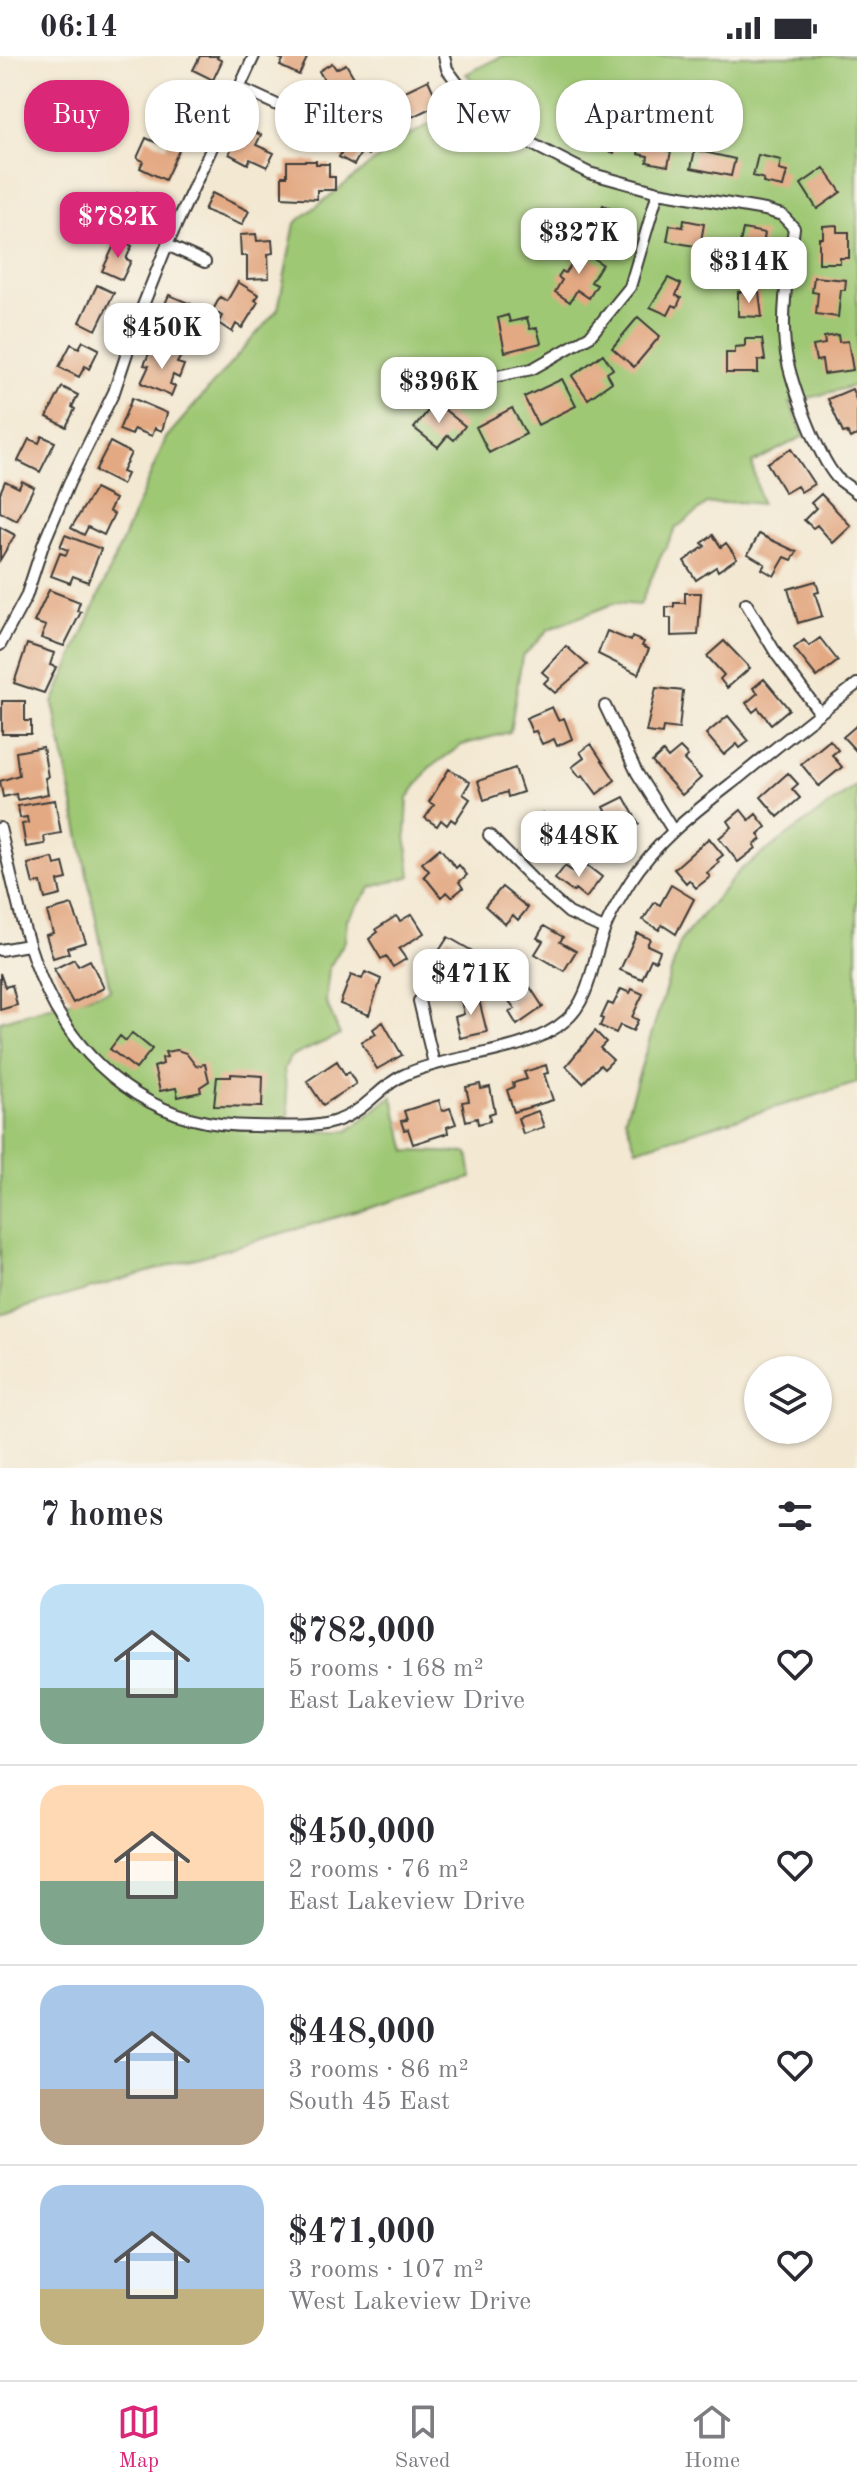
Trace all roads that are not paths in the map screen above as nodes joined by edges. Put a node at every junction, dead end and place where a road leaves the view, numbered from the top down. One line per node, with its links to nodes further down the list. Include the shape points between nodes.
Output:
1 (254, 56): 3 (street)
2 (444, 56): 5 (street, via 447,69 473,104 522,139 589,173)
3 (244, 80)
4 (210, 152): 6 (street)
5 (658, 192): 8 (street, via 630,287 590,336 532,369); 9 (street, via 765,210 782,215 794,228 785,346 807,422 836,477)
6 (167, 245): 7 (street); 11 (street, via 114,392)
7 (205, 262)
8 (478, 380)
9 (857, 493)
10 (746, 603): 14 (street)
11 (0, 645)
12 (857, 684): 14 (street)
13 (605, 706): 16 (street)
14 (820, 713): 16 (street)
15 (0, 828): 19 (street)
16 (672, 829): 18 (street, via 630,882)
17 (489, 835): 18 (street, via 569,913)
18 (604, 929): 22 (street, via 583,998 568,1019 547,1034)
19 (28, 945): 20 (street); 22 (street, via 61,1021 79,1046 121,1084 191,1121 225,1126 331,1123 355,1113 400,1076)
20 (0, 950)
21 (419, 1001): 22 (street)
22 (434, 1064)

